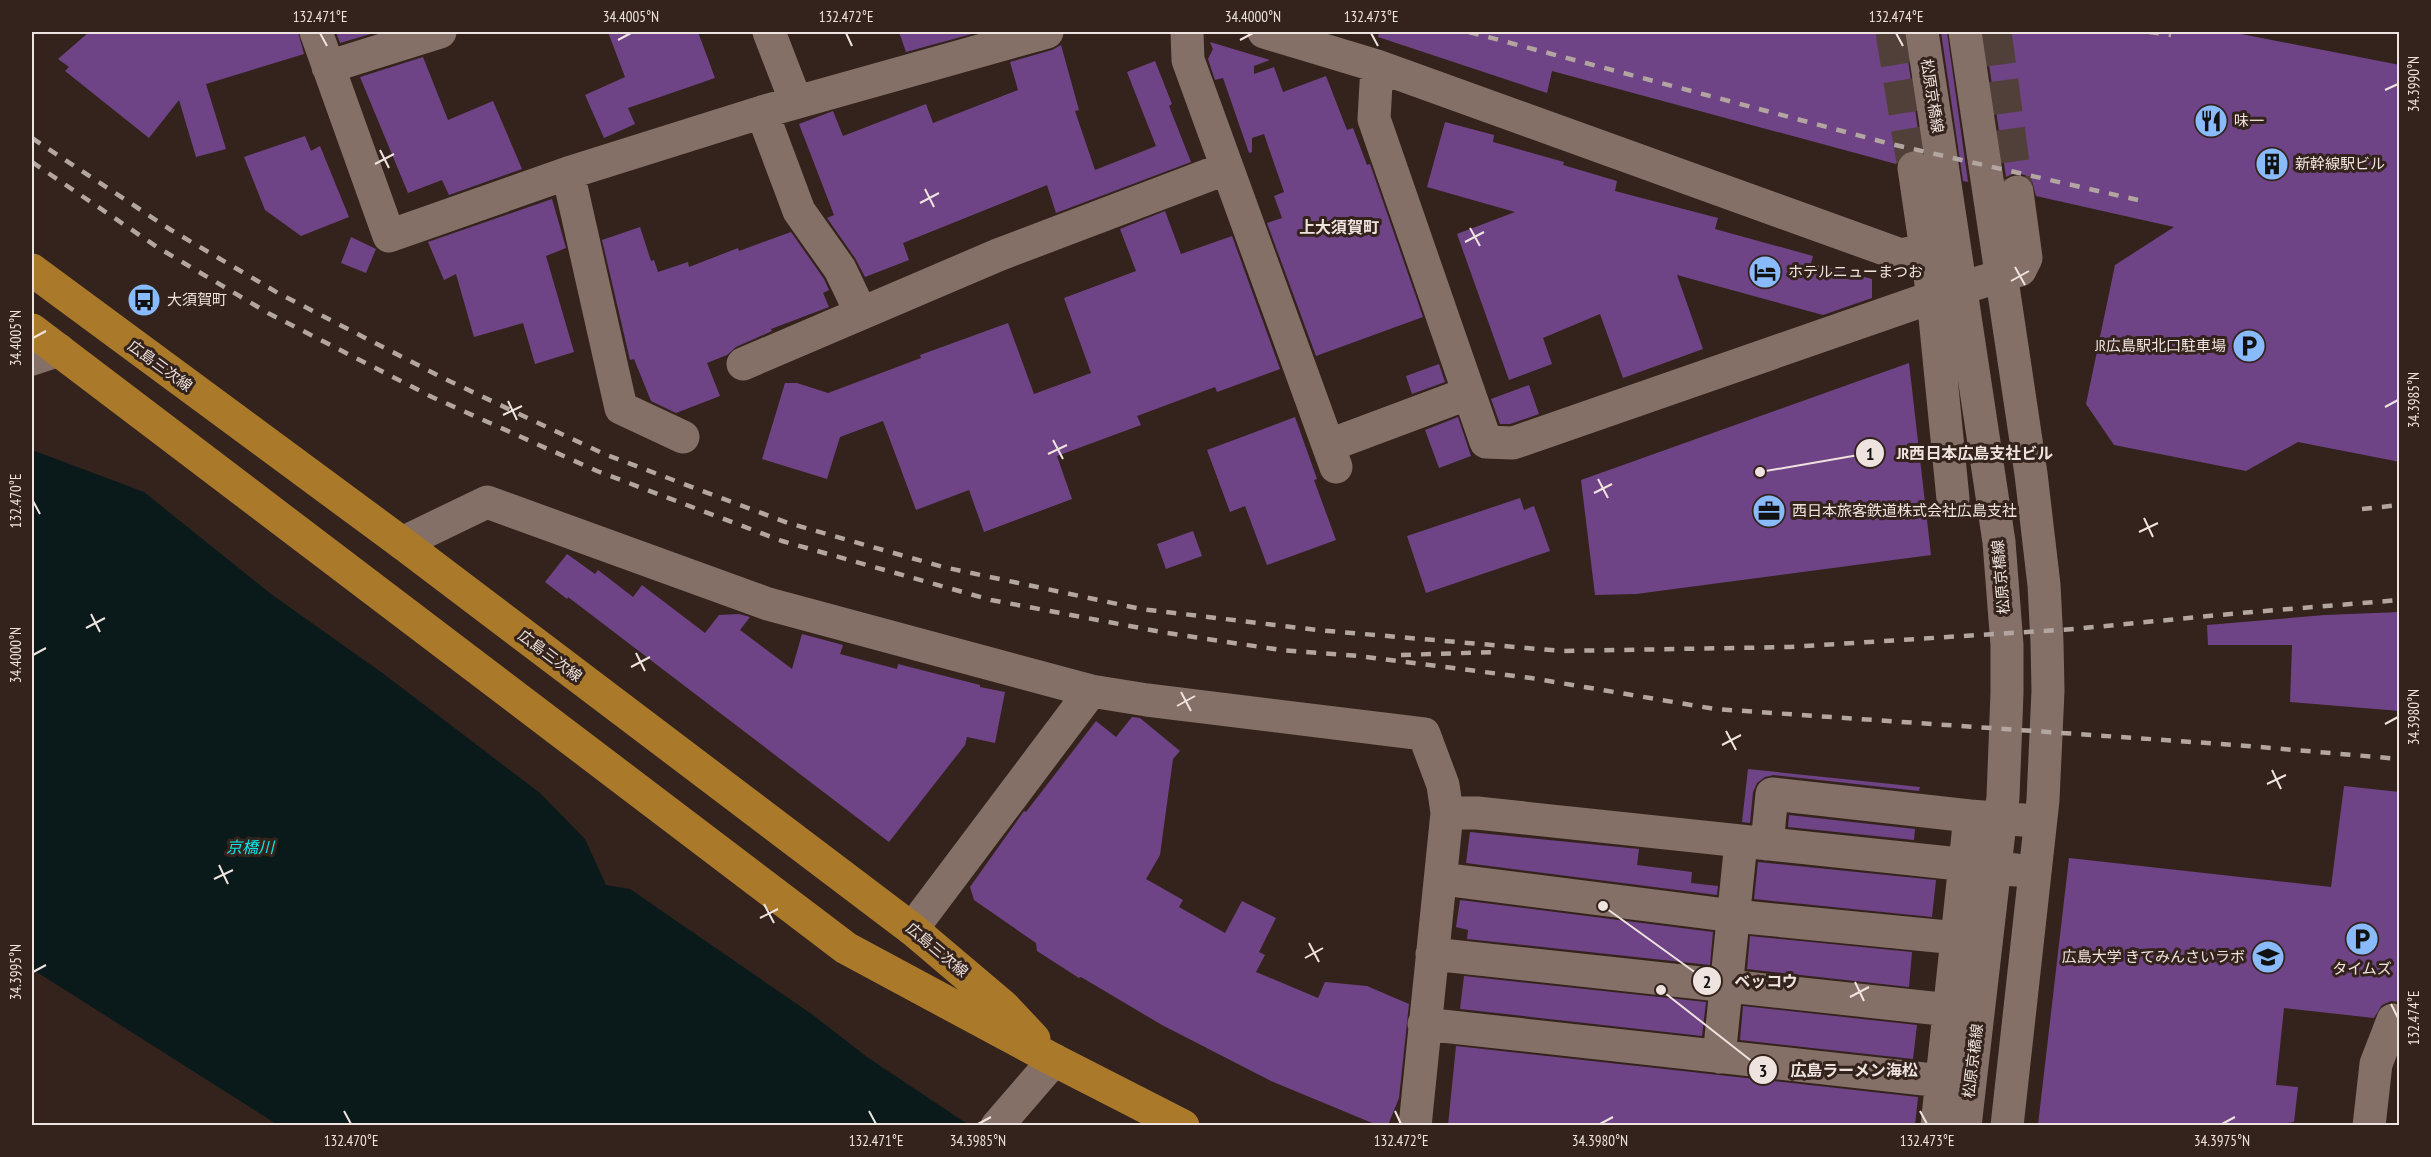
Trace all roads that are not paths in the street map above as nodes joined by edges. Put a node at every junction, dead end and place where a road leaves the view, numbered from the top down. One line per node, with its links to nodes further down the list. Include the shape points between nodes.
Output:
1 (316, 32): 10 (street)
2 (440, 32): 10 (street)
3 (769, 32): 11 (street)
4 (1047, 32): 11 (street)
5 (1187, 32): 13 (street, via 1188,60)
6 (1264, 32): 9 (street)
7 (1922, 32): 51 (street, 松原京橋線, via 1999,542 2007,645 2003,797)
8 (1965, 32): 52 (street, via 2031,474 2047,642 2043,800)
9 (1377, 66): 17 (street, via 1901,255); 24 (street, via 1374,119)
10 (328, 67): 15 (street, via 389,236)
11 (796, 102): 12 (street)
12 (762, 112): 15 (street); 20 (street, via 799,211 840,269)
13 (1227, 168): 20 (street, via 998,255); 24 (street, via 1333,456)
14 (1914, 168): 17 (street)
15 (568, 172): 25 (street, via 621,408)
16 (2017, 192): 19 (street, via 2026,258 2020,270)
17 (1925, 250): 19 (street)
18 (32, 270): 27 (main road, 広島三次線)
19 (1933, 297): 24 (street, via 1513,443 1486,442); 26 (street)
20 (861, 313): 23 (street)
21 (32, 330): 22 (main road, 広島三次線)
22 (46, 355): 44 (main road, 広島三次線, via 846,948)
23 (743, 364)
24 (1469, 393)
25 (683, 437)
26 (1953, 499)
27 (402, 543): 28 (street, via 487,502 768,604); 36 (main road, 広島三次線)
28 (1091, 691): 29 (street, via 1424,734 1443,784); 36 (street)
29 (1447, 813): 31 (street); 34 (street)
30 (1970, 816): 31 (street, via 1772,794); 32 (street); 33 (street, via 2055,824)
31 (1754, 843): 32 (street); 35 (street)
32 (1965, 866): 33 (street); 37 (street)
33 (2051, 873): 53 (street)
34 (1442, 879): 35 (street); 38 (street)
35 (1734, 916): 37 (street); 39 (street)
36 (912, 929): 44 (main road, 広島三次線, via 1003,1006)
37 (1957, 938): 40 (street)
38 (1432, 954): 39 (street); 42 (street)
39 (1727, 985): 40 (street); 43 (street)
40 (1950, 1010): 45 (street)
41 (2393, 1020): 54 (street, via 2376,1064)
42 (1425, 1024): 43 (street); 49 (street)
43 (1719, 1057): 45 (street)
44 (1054, 1060): 47 (street); 48 (main road, 広島三次線)
45 (1942, 1081): 50 (street)
46 (2400, 1093): 55 (street, via 2387,1092)
47 (998, 1125)
48 (1183, 1125)
49 (1415, 1125)
50 (1937, 1125)
51 (1965, 1125)
52 (2007, 1125)
53 (2023, 1125)
54 (2369, 1125)
55 (2384, 1125)

